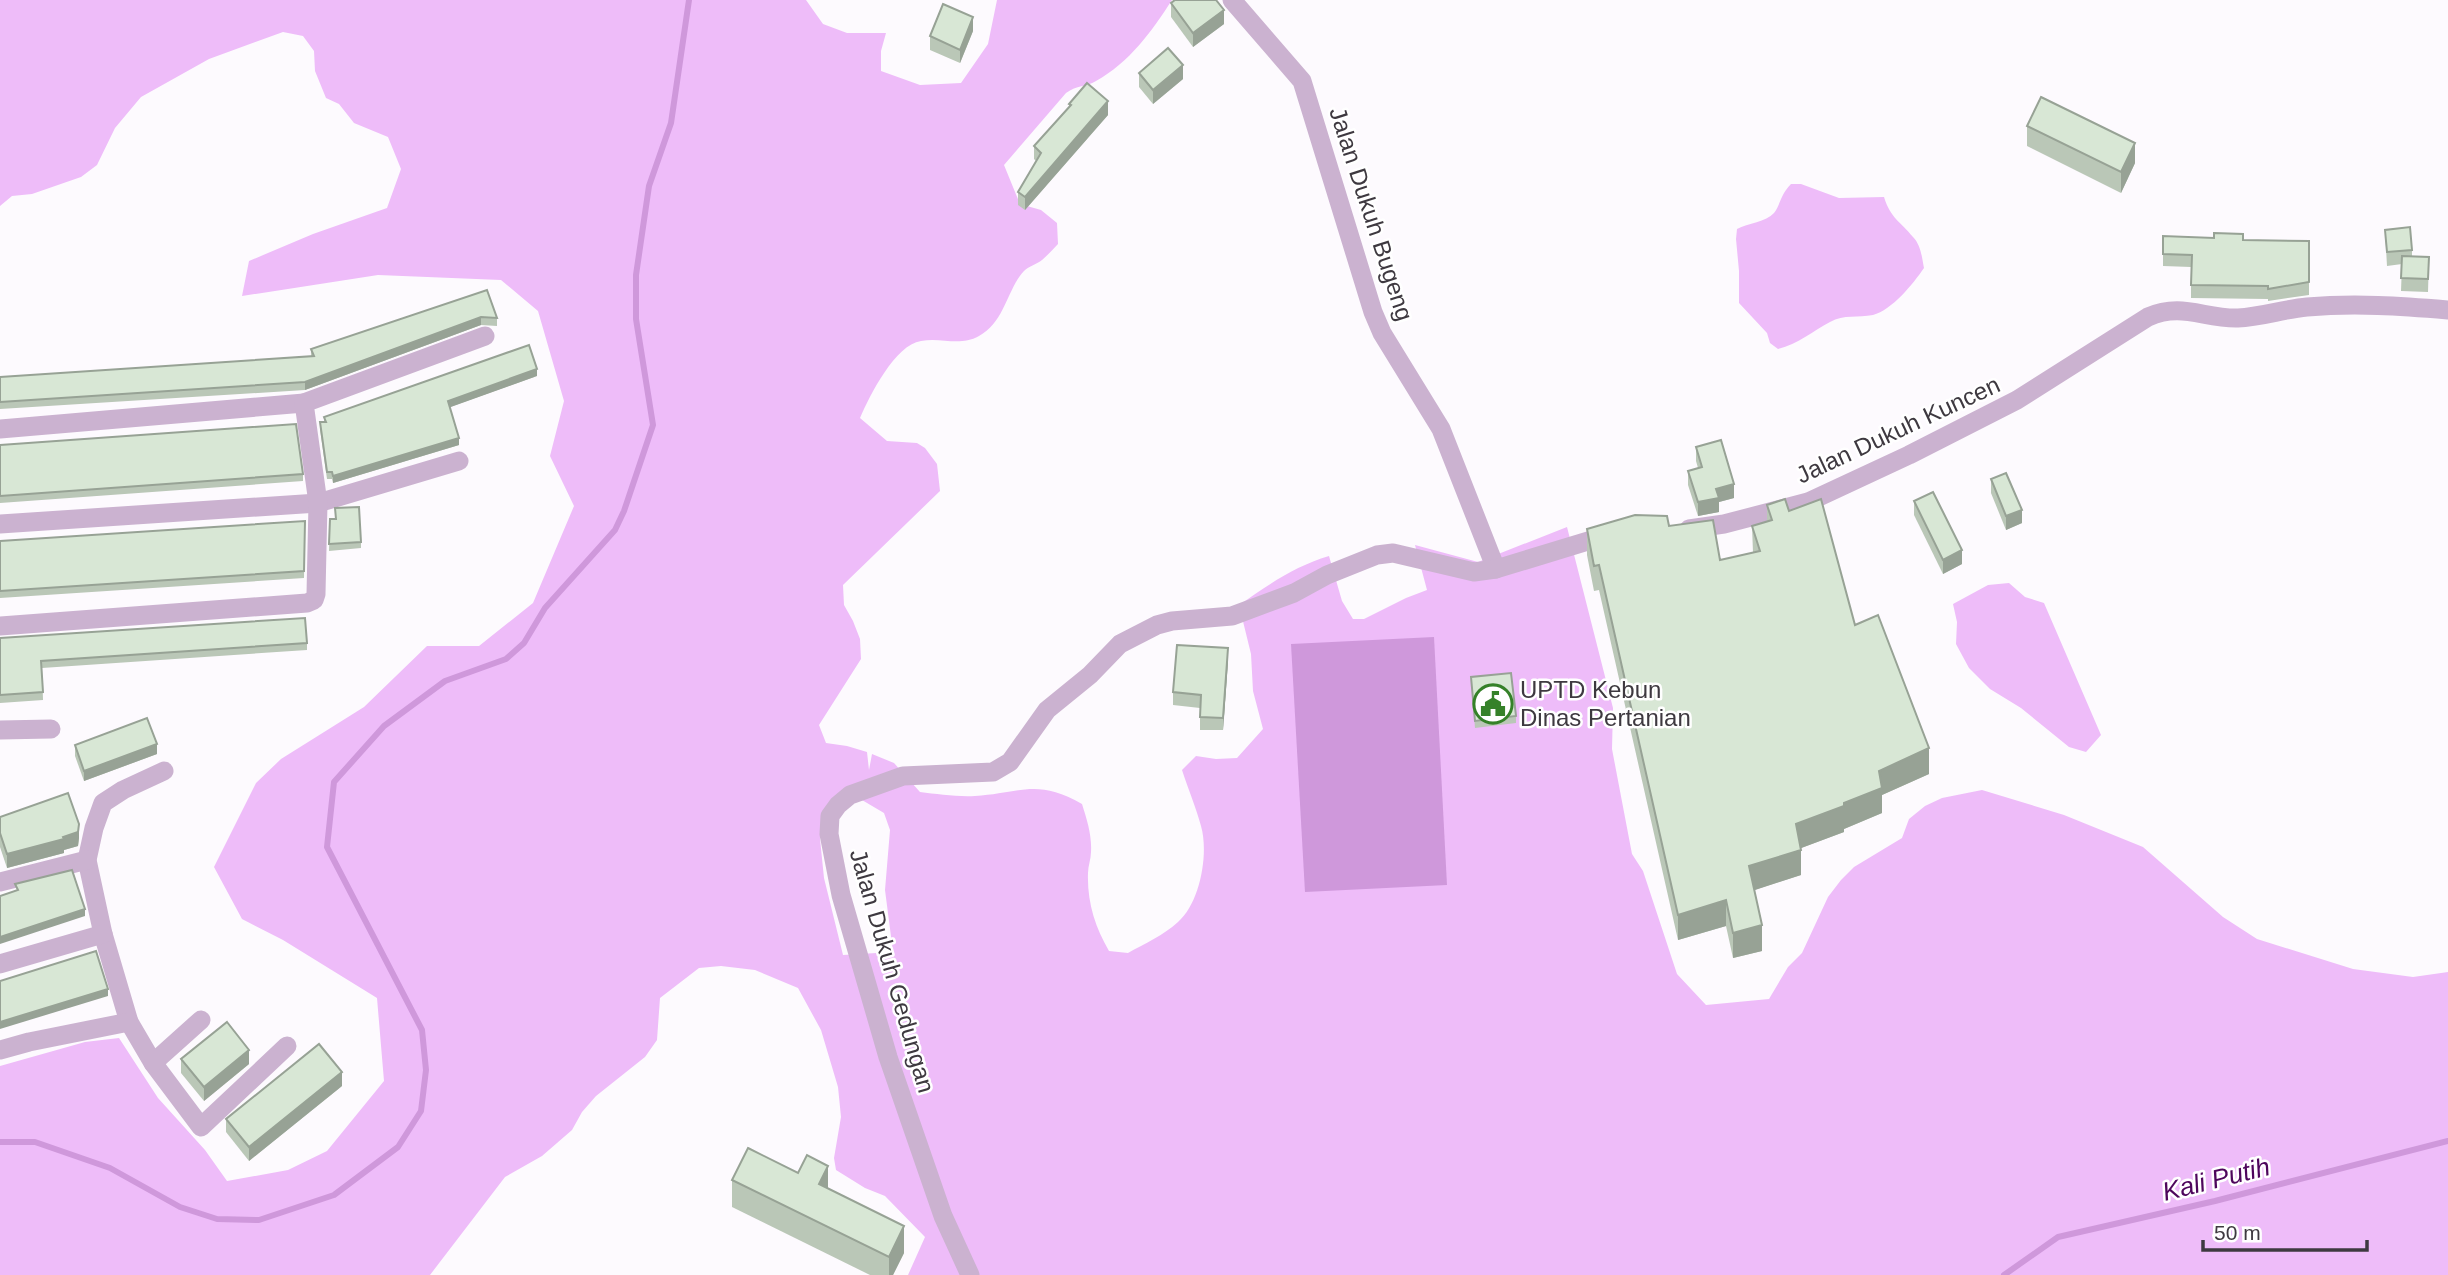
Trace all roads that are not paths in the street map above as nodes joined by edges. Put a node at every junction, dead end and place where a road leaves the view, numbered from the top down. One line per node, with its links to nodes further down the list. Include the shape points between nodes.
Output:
1 (1232, 0): 11 (street, Jalan Dukuh Bugeng, via 1302,81 1373,312 1441,429)
2 (2448, 310): 10 (street, Jalan Dukuh Kuncen, via 2359,304 2235,318 2162,311 2017,400 1808,502 1708,527)
3 (485, 336): 4 (street)
4 (304, 403): 5 (street); 7 (street)
5 (0, 429)
6 (459, 461): 7 (street)
7 (318, 503): 8 (street); 12 (street, via 316,594 307,603)
8 (0, 524)
9 (1633, 528): 11 (street)
10 (1674, 529)
11 (1496, 569): 25 (street, Jalan Dukuh Gedungan, via 1474,572 1393,553 1377,555 1233,616 1172,621 1120,645 1047,710 1001,768 980,774 903,776 838,805 830,816 829,834 841,895 888,1057 943,1216)
12 (0, 626)
13 (51, 729): 14 (street)
14 (0, 730)
15 (164, 771): 16 (street, via 103,803)
16 (88, 860): 17 (street); 18 (street)
17 (0, 882)
18 (103, 934): 19 (street); 21 (street)
19 (0, 964)
20 (201, 1020): 24 (street)
21 (129, 1022): 23 (street); 24 (street)
22 (286, 1046): 24 (street, via 201,1127)
23 (0, 1050)
24 (153, 1063)
25 (970, 1275)

